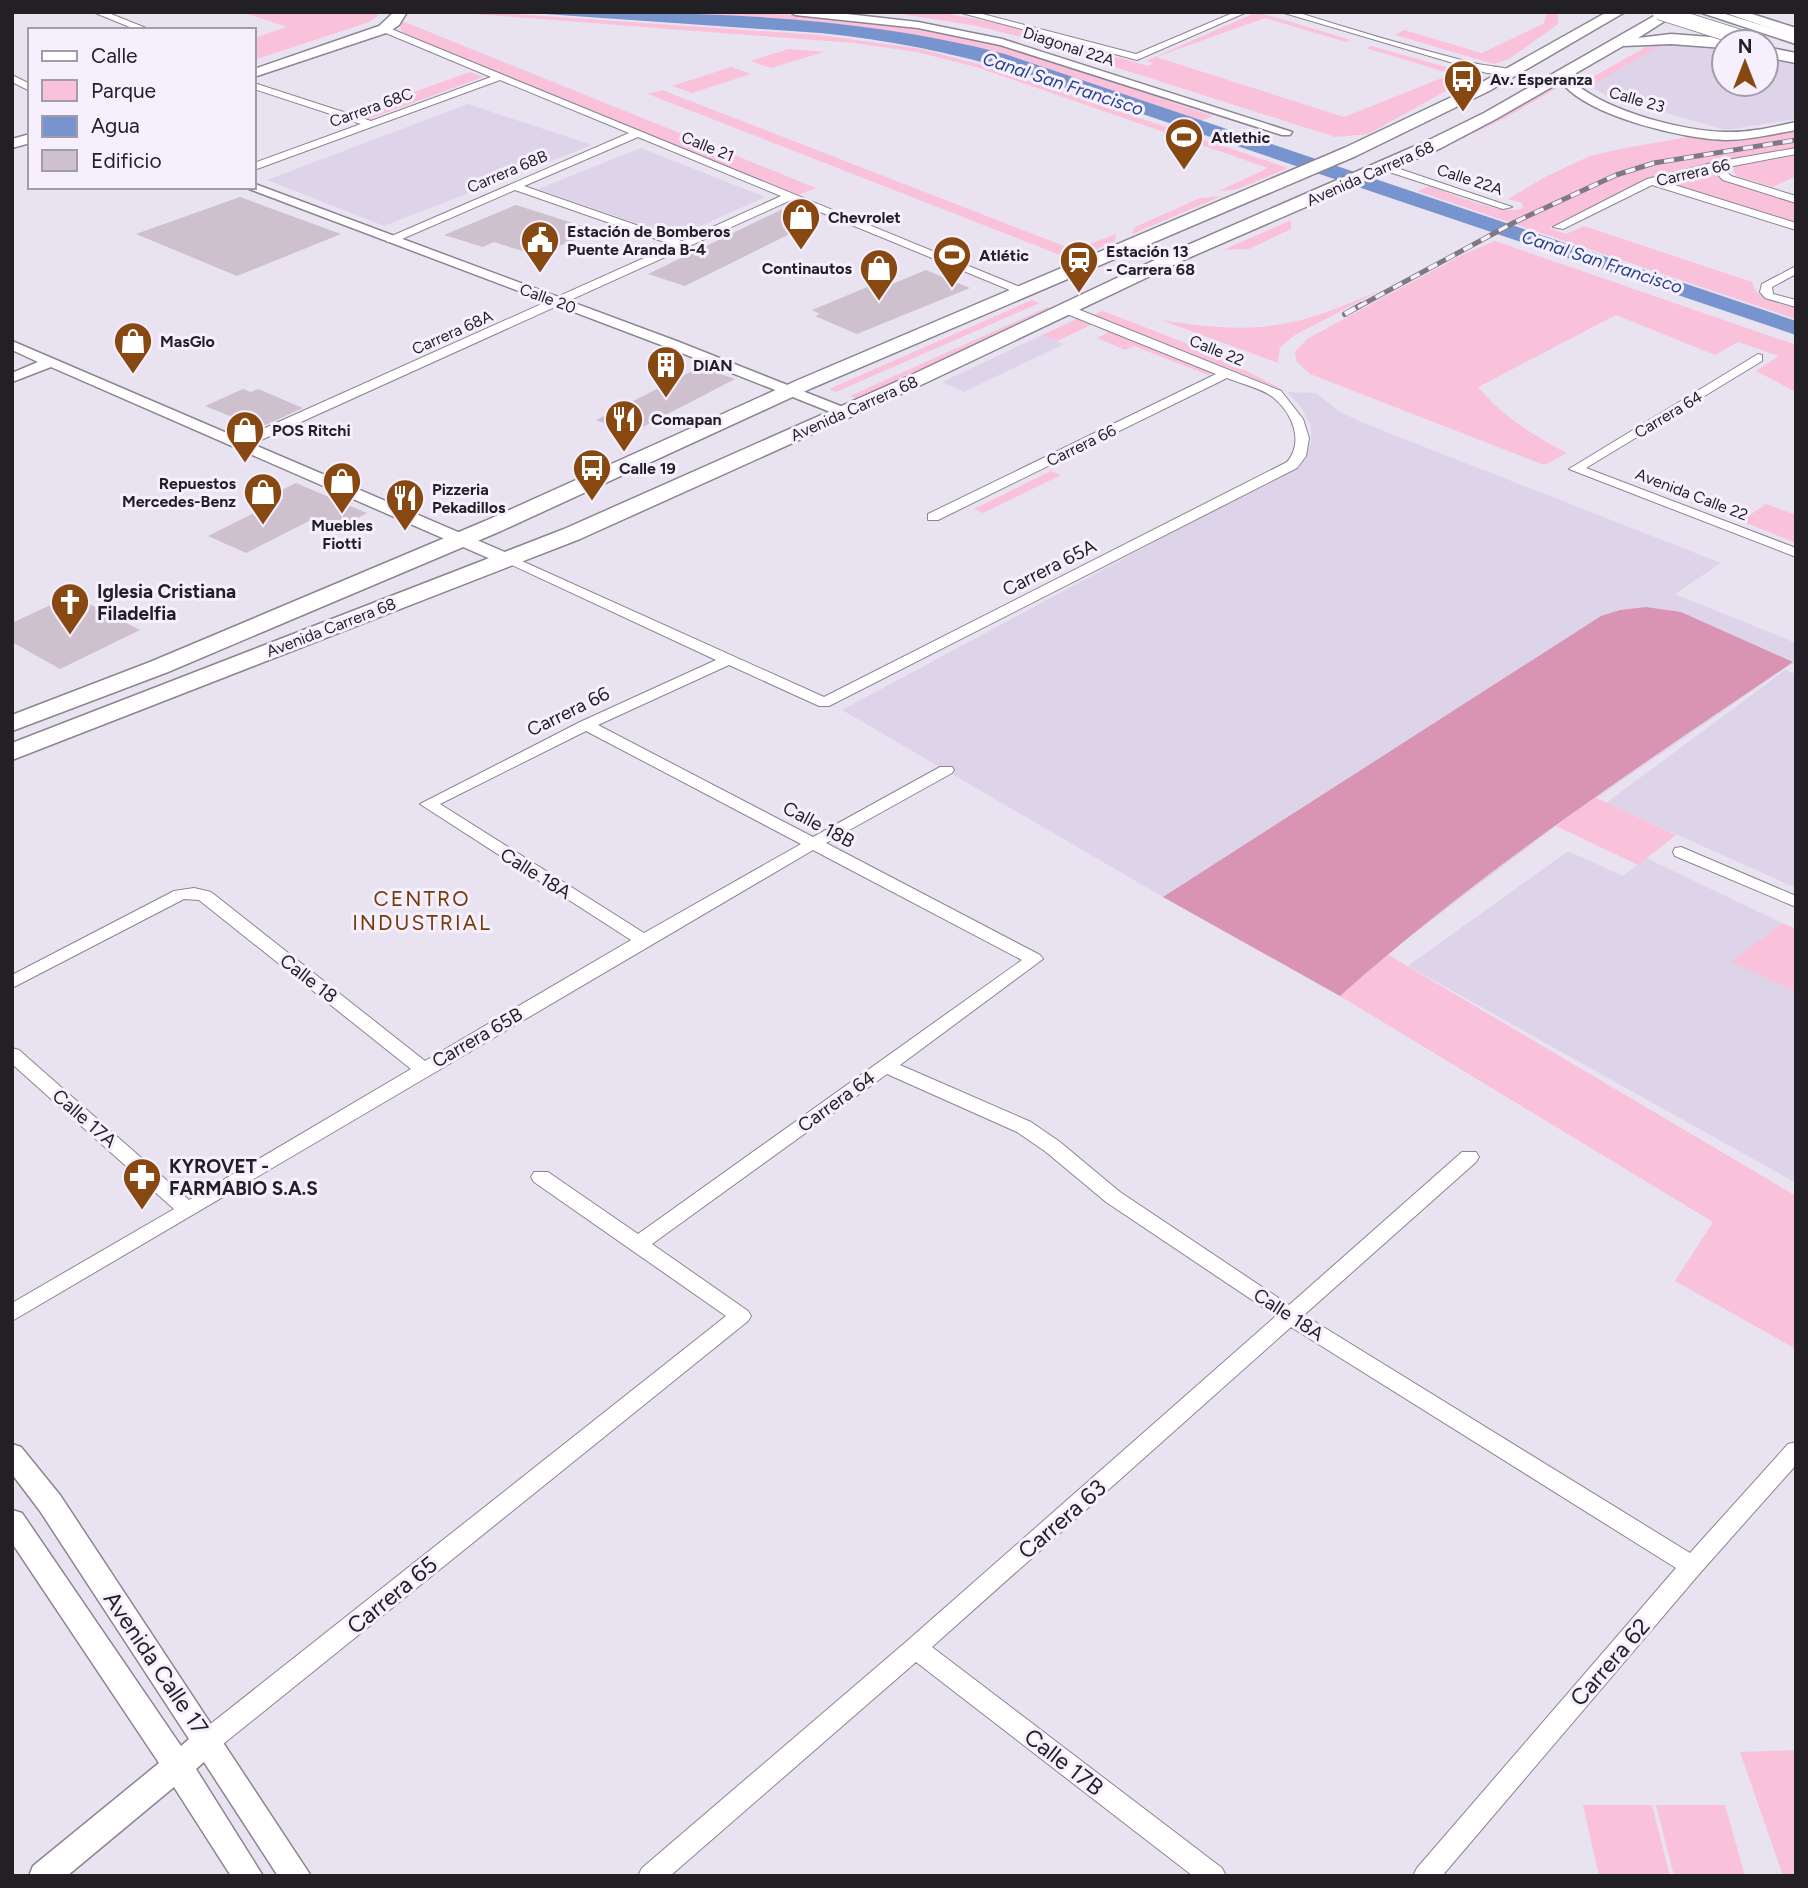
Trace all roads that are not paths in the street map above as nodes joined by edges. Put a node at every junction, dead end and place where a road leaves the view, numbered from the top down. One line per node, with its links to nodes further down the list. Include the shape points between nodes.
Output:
1 (97, 12): 17 (street)
2 (391, 12): 26 (main road, via 372,26)
3 (401, 12): 20 (main road)
4 (796, 12): 5 (street, Diagonal 22A, via 918,25 1002,42 1289,131 1025,42)
5 (856, 12)
6 (962, 12): 16 (street, via 1131,57)
7 (1209, 12): 16 (street)
8 (1243, 12): 16 (street)
9 (1285, 12): 25 (street)
10 (1618, 12): 22 (main road, Avenida Carrera 68)
11 (1660, 12): 18 (main road, bridge)
12 (1672, 12): 24 (main road, Avenida Carrera 68)
13 (1705, 12): 19 (main road)
14 (1730, 12): 21 (main road)
15 (1582, 15): 22 (main road)
16 (1231, 18)
17 (141, 28)
18 (1720, 28)
19 (1736, 28)
20 (384, 29): 28 (main road); 30 (street, Calle 21)
21 (1796, 33)
22 (1570, 39): 29 (main road, Avenida Carrera 68)
23 (1710, 42): 24 (main road, via 1671,38)
24 (1612, 46): 27 (main road, Avenida Carrera 68)
25 (1412, 50): 29 (street, via 1490,71); 32 (street)
26 (256, 63)
27 (1572, 70): 38 (street, Calle 23, via 1570,85 1589,100); 42 (main road, Avenida Carrera 68)
28 (256, 72)
29 (1511, 72): 32 (main road, Avenida Carrera 68)
30 (499, 77): 35 (street, Carrera 68C); 37 (street, Calle 21)
31 (12, 78): 33 (street)
32 (1496, 81): 54 (main road, Avenida Carrera 68, via 1329,161)
33 (28, 87)
34 (256, 87): 35 (street)
35 (371, 124): 41 (street, Carrera 68C)
36 (1796, 126): 38 (street, Carrera 66)
37 (636, 134): 44 (street, Carrera 68B); 46 (street, Calle 21)
38 (1715, 136)
39 (1796, 151): 40 (street, Carrera 66)
40 (1716, 165): 43 (street, Carrera 66); 47 (street, via 1727,178)
41 (256, 166)
42 (1376, 171): 48 (street, Calle 22A); 57 (main road, Avenida Carrera 68)
43 (1651, 181): 49 (street, Carrera 66); 50 (street)
44 (516, 187): 51 (street, Carrera 68B); 52 (street)
45 (255, 189): 51 (street, Calle 20)
46 (791, 197): 52 (street, Carrera 68A); 54 (street, Calle 21)
47 (1796, 200)
48 (1507, 207)
49 (1559, 227)
50 (1796, 227)
51 (391, 240): 55 (street, Calle 20)
52 (683, 245): 55 (street, Carrera 68A)
53 (1796, 270): 56 (street, via 1766,286 1769,296)
54 (1021, 291): 63 (main road, Avenida Carrera 68)
55 (558, 302): 63 (street, Calle 20); 65 (street, Carrera 68A)
56 (1796, 304)
57 (1066, 309): 61 (street, Calle 22); 64 (main road, Avenida Carrera 68)
58 (12, 345): 60 (street)
59 (1758, 358): 67 (street, Carrera 64)
60 (51, 362): 62 (street); 65 (street)
61 (1228, 373): 66 (street, Calle 22, via 1277,394 1290,409 1305,442); 68 (street, Carrera 66)
62 (12, 378)
63 (790, 390): 64 (street, Calle 20); 69 (main road, Avenida Carrera 68)
64 (843, 412): 71 (main road, Avenida Carrera 68)
65 (242, 444): 69 (street)
66 (1292, 465): 72 (street, Carrera 65A, via 824,704)
67 (1576, 469): 70 (street, Avenida Calle 22)
68 (933, 517)
69 (461, 539): 71 (street); 73 (main road, Avenida Carrera 68, via 172,662)
70 (1796, 553)
71 (508, 561): 72 (street); 75 (main road, Avenida Carrera 68)
72 (728, 660): 74 (street, Carrera 66)
73 (12, 724)
74 (586, 725): 77 (street, Carrera 66); 78 (street, Calle 18B)
75 (12, 752)
76 (946, 770): 78 (street, Carrera 65B)
77 (428, 804): 81 (street, Calle 18A)
78 (811, 844): 81 (street, Carrera 65B); 82 (street, Calle 18B)
79 (1681, 852): 80 (street)
80 (1796, 902)
81 (644, 941): 86 (street, Carrera 65B)
82 (1034, 959): 85 (street, Carrera 64)
83 (12, 982): 86 (street, Calle 18, via 180,895 194,893 205,896)
84 (12, 1054): 89 (street, Calle 17A)
85 (886, 1066): 90 (street, Carrera 64); 92 (street, Calle 18A, via 1024,1127 1113,1197)
86 (422, 1068): 89 (street, Carrera 65B)
87 (1469, 1157): 92 (street, Carrera 63)
88 (541, 1177): 90 (street)
89 (188, 1210): 91 (street, Carrera 65B)
90 (639, 1244): 98 (street, Carrera 65, via 741,1316)
91 (12, 1312)
92 (1292, 1317): 96 (street, Calle 18A); 97 (street, Carrera 63)
93 (1796, 1450): 96 (street, Carrera 62)
94 (12, 1454): 98 (street, Avenida Calle 17, via 50,1503)
95 (12, 1521): 99 (street, Avenida Calle 17)
96 (1692, 1566): 105 (street, Carrera 62)
97 (915, 1648): 103 (street, Carrera 63); 104 (street, Calle 17B)
98 (208, 1741): 99 (street, Carrera 65); 102 (street, Avenida Calle 17)
99 (178, 1767): 100 (street, Carrera 65); 101 (street, Avenida Calle 17)
100 (44, 1876)
101 (248, 1876)
102 (296, 1876)
103 (651, 1876)
104 (1213, 1876)
105 (1426, 1876)

